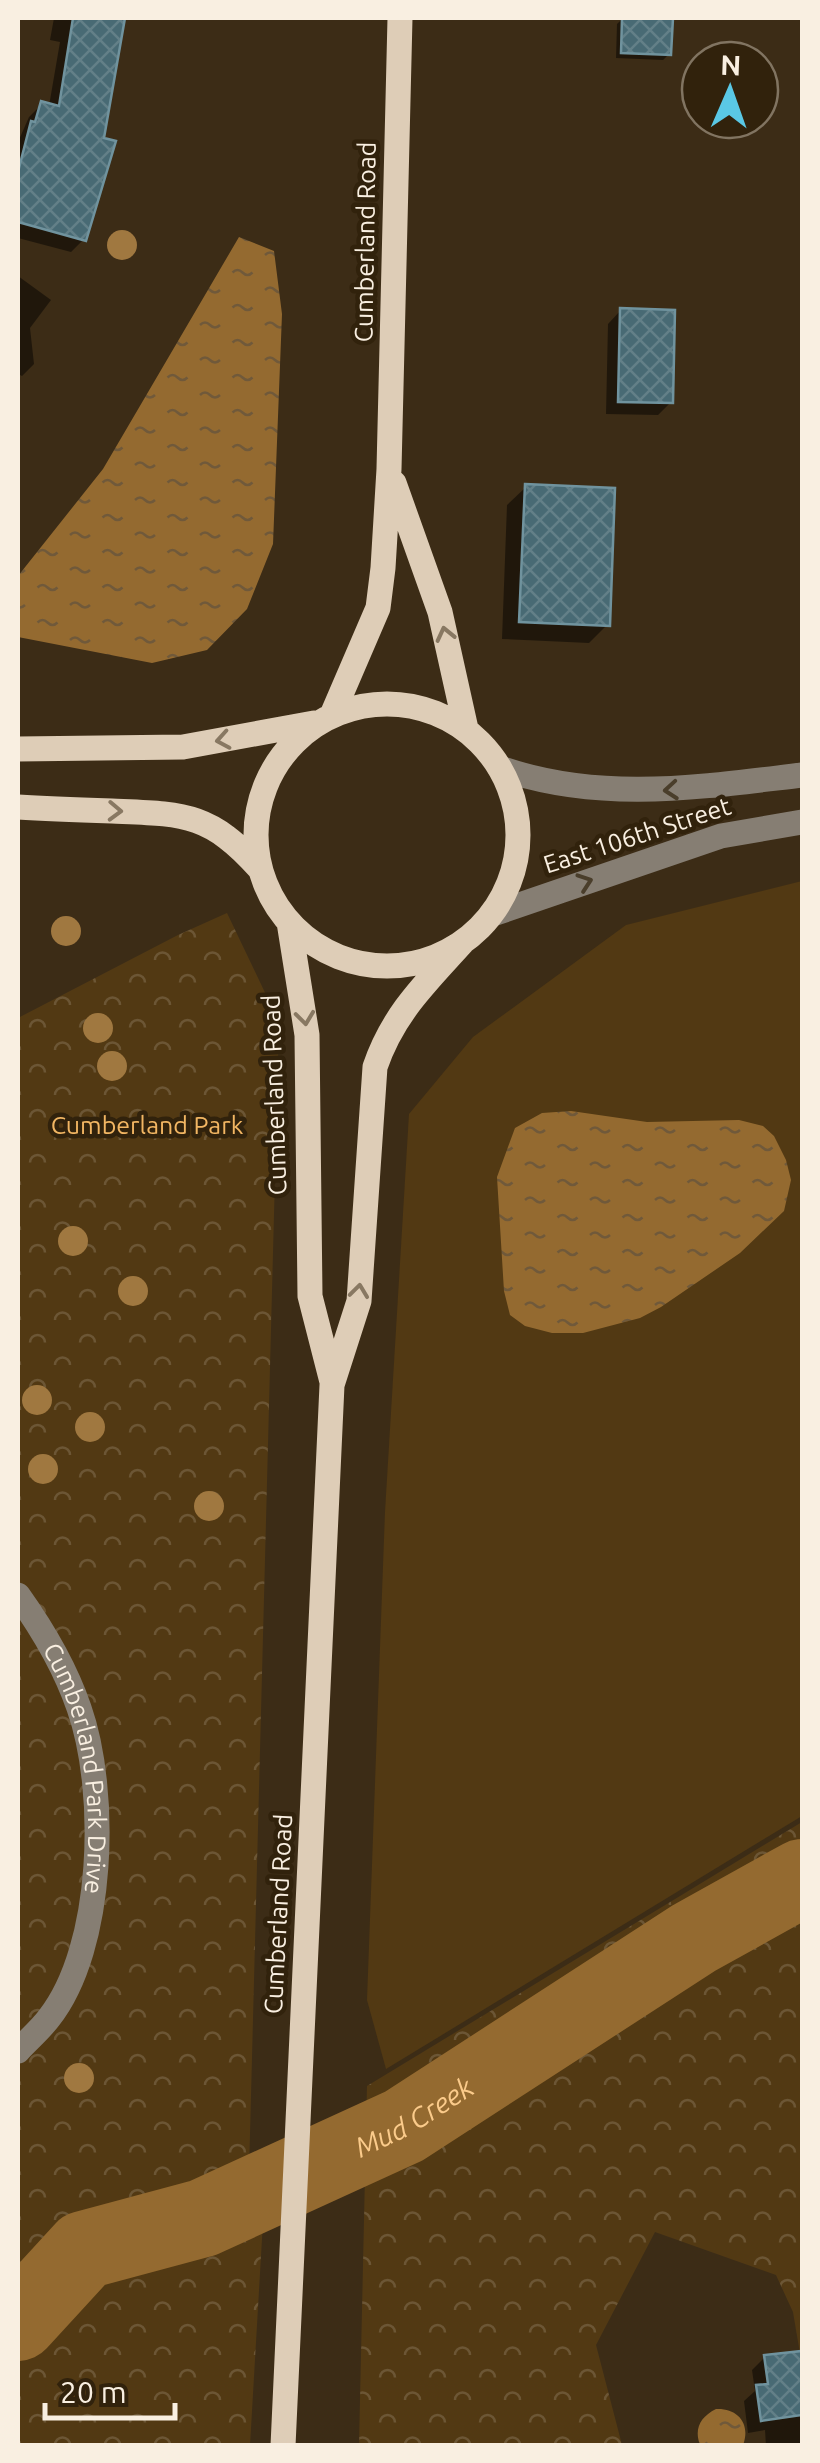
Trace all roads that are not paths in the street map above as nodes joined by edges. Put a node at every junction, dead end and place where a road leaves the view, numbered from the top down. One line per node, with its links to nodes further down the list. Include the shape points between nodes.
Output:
1 (400, 18): 2 (main road, Cumberland Road)
2 (389, 469): 3 (main road, Cumberland Road, via 378,608); 4 (main road, Cumberland Road, one-way to 2, via 440,612)
3 (325, 719): 4 (main road, via 366,705 401,704 436,712); 5 (main road, one-way to 5, via 182,747); 10 (main road, via 296,740 264,787 257,814)
4 (466, 729): 6 (main road)
5 (18, 749)
6 (500, 768): 7 (street, East 106th Street, one-way to 6, via 660,791 579,788); 11 (main road, via 517,809 519,846 511,882)
7 (802, 775)
8 (18, 807): 10 (main road, one-way to 10, via 173,813 238,844)
9 (802, 822): 11 (street, East 106th Street, one-way to 9, via 721,836)
10 (261, 870): 12 (main road)
11 (493, 914): 13 (main road)
12 (288, 922): 13 (main road, via 318,947 353,962 428,960); 14 (main road, Cumberland Road, one-way to 14, via 307,1035 310,1296)
13 (462, 943): 14 (main road, Cumberland Road, one-way to 13, via 359,1301 375,1068 400,1012)
14 (332, 1385): 17 (main road, Cumberland Road)
15 (18, 1594): 16 (street, Cumberland Park Drive, via 48,1637 80,1709 95,1772 98,1834 82,1945 51,2016)
16 (18, 2051)
17 (283, 2446)

